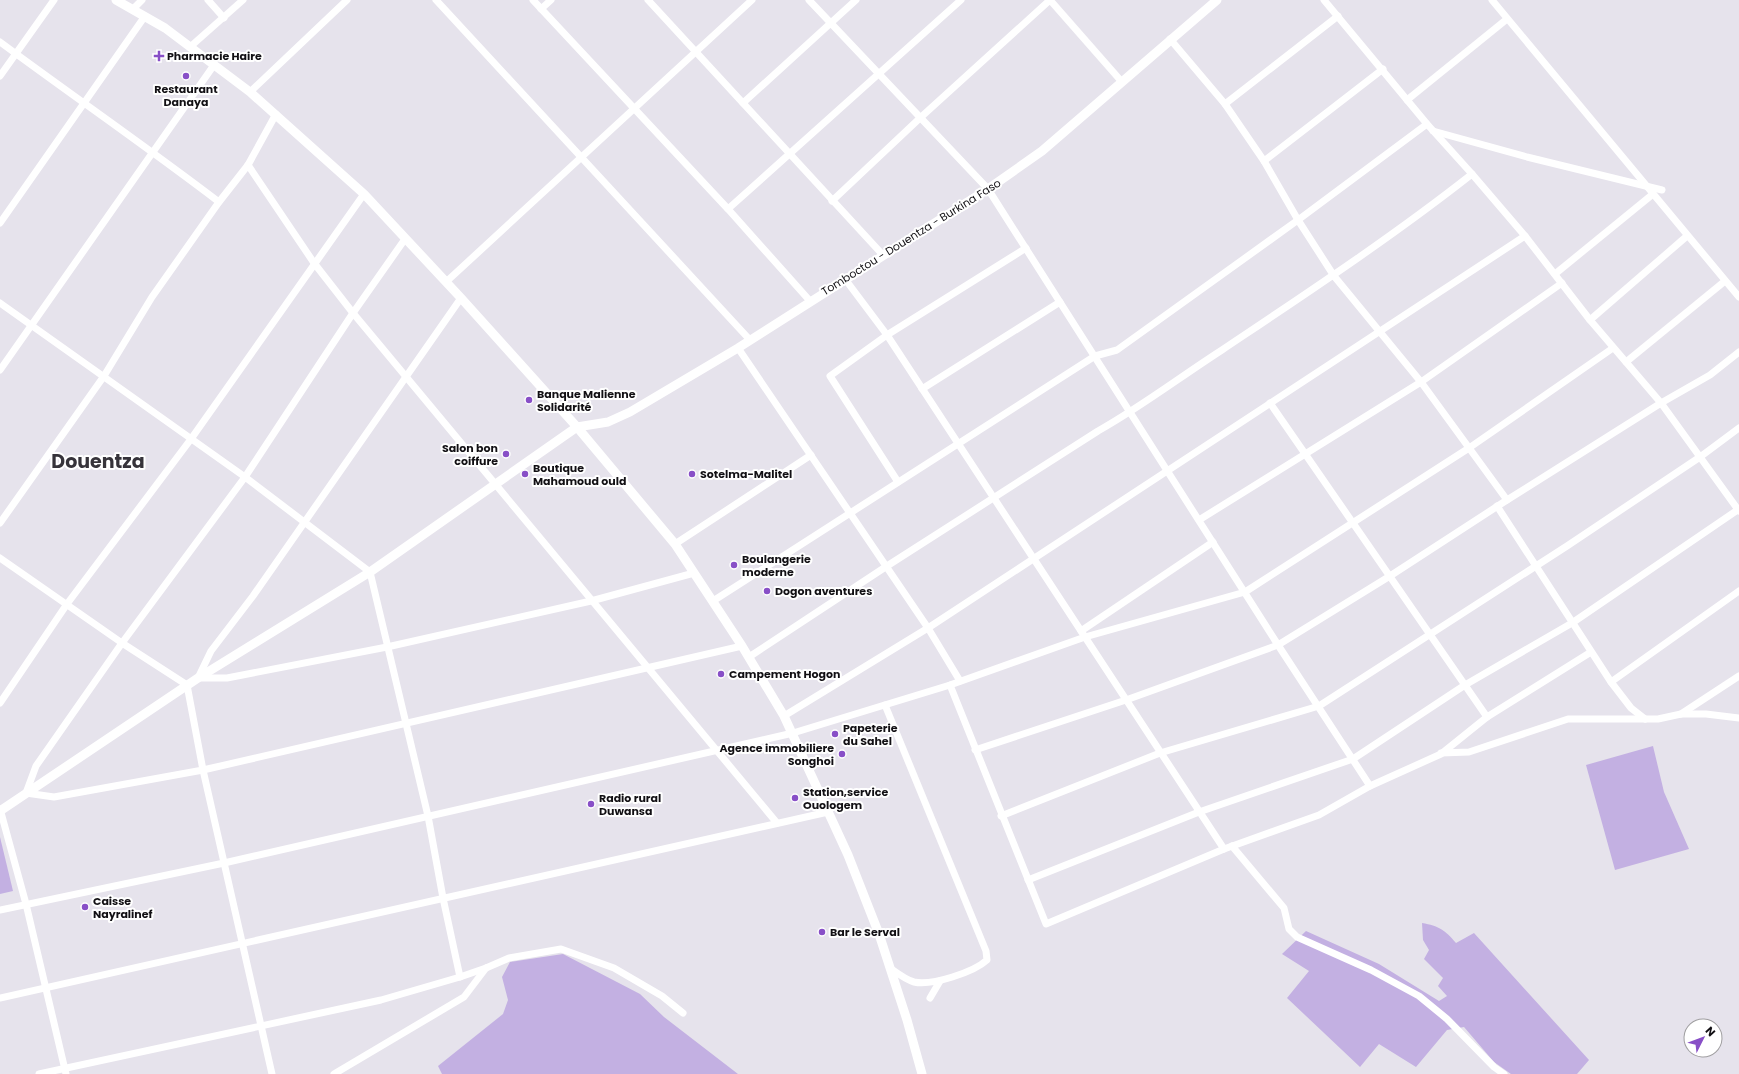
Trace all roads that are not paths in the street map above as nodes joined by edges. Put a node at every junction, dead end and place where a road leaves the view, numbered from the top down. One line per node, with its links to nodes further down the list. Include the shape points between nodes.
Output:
1 (54, 0): 30 (street)
2 (116, 0): 19 (main road)
3 (142, 0): 19 (street)
4 (208, 0): 23 (street)
5 (242, 0): 23 (street)
6 (347, 0): 36 (street)
7 (436, 0): 48 (street)
8 (534, 0): 20 (street)
9 (551, 0): 20 (street)
10 (752, 0): 29 (street)
11 (809, 0): 25 (street)
12 (856, 0): 25 (street)
13 (961, 0): 33 (street)
14 (1050, 0): 35 (street); 43 (street)
15 (1217, 0): 26 (main road, Tomboctou - Douentza - Burkina Faso)
16 (1324, 0): 22 (street)
17 (1492, 0): 24 (street)
18 (653, 2): 29 (street)
19 (133, 9): 21 (main road)
20 (541, 9): 41 (street)
21 (145, 16): 28 (main road); 39 (street)
22 (1338, 16): 32 (street); 40 (street)
23 (224, 18): 28 (street)
24 (1507, 19): 37 (street); 52 (street)
25 (831, 23): 33 (street); 38 (street)
26 (1170, 39): 35 (main road, Tomboctou - Douentza - Burkina Faso); 40 (street)
27 (0, 42): 30 (street)
28 (190, 47): 31 (main road)
29 (696, 52): 38 (street); 41 (street)
30 (16, 54): 34 (street); 39 (street)
31 (214, 65): 36 (main road); 46 (street)
32 (1383, 70): 37 (street); 49 (street)
33 (878, 74): 43 (street); 47 (street)
34 (0, 76)
35 (1122, 82): 53 (main road, Tomboctou - Douentza - Burkina Faso, via 1042,151)
36 (250, 92): 42 (main road)
37 (1407, 100): 44 (street)
38 (743, 103): 47 (street)
39 (84, 104): 46 (street); 61 (street)
40 (1225, 104): 49 (street)
41 (634, 108): 48 (street); 59 (street)
42 (276, 114): 50 (street); 55 (main road)
43 (920, 118): 53 (street); 57 (street)
44 (1427, 124): 45 (street); 60 (street)
45 (1433, 131): 51 (street); 52 (street)
46 (153, 152): 58 (street); 81 (street)
47 (789, 154): 57 (street); 59 (street)
48 (581, 158): 72 (street); 84 (street)
49 (1264, 162): 60 (street)
50 (248, 165): 58 (street); 67 (street)
51 (1472, 174): 62 (street); 69 (street)
52 (1645, 185): 54 (street); 56 (street)
53 (988, 189): 65 (street); 66 (main road, Tomboctou - Douentza - Burkina Faso)
54 (1662, 190)
55 (364, 194): 64 (main road); 67 (street)
56 (1653, 194): 63 (street); 68 (street)
57 (832, 201): 66 (street)
58 (219, 202): 91 (street, via 152,297)
59 (728, 209): 76 (street)
60 (1298, 220): 69 (street); 88 (street, via 1117,350)
61 (0, 223)
62 (1525, 236): 68 (street); 82 (street)
63 (1688, 236): 71 (street); 80 (street)
64 (405, 239): 72 (main road); 79 (street)
65 (1026, 248): 77 (street); 83 (street)
66 (883, 255): 70 (main road, Tomboctou - Douentza - Burkina Faso)
67 (314, 263): 79 (street); 100 (street)
68 (1555, 274): 73 (street)
69 (1334, 276): 82 (street); 97 (street)
70 (845, 279): 76 (main road, Tomboctou - Douentza - Burkina Faso); 83 (street)
71 (1725, 281): 74 (street); 89 (street)
72 (446, 282): 75 (main road)
73 (1562, 283): 80 (street); 93 (street)
74 (1739, 297)
75 (461, 298): 92 (street); 98 (main road)
76 (810, 301): 84 (main road, Tomboctou - Douentza - Burkina Faso)
77 (1060, 302): 88 (street); 94 (street)
78 (0, 303): 81 (street)
79 (353, 313): 92 (street); 107 (street)
80 (1590, 320): 86 (street)
81 (32, 325): 90 (street); 91 (street)
82 (1380, 332): 93 (street); 96 (street)
83 (887, 335): 94 (street); 108 (street, via 830,376)
84 (750, 340): 85 (main road, Tomboctou - Douentza - Burkina Faso)
85 (738, 348): 98 (main road, Tomboctou - Douentza - Burkina Faso, via 630,412 608,422); 104 (street)
86 (1613, 348): 89 (street); 102 (street)
87 (1739, 352): 95 (street, via 1710,375)
88 (1095, 356): 97 (street); 101 (street)
89 (1626, 362): 95 (street)
90 (0, 370)
91 (104, 376): 100 (street); 116 (street)
92 (406, 376): 109 (street); 117 (street)
93 (1421, 382): 102 (street); 103 (street)
94 (922, 389): 101 (street)
95 (1661, 403): 105 (street); 111 (street)
96 (1270, 404): 103 (street); 106 (street)
97 (1131, 412): 106 (street); 110 (street)
98 (577, 427): 109 (main road); 120 (main road)
99 (1739, 428): 105 (street)
100 (191, 439): 107 (street); 132 (street)
101 (957, 443): 108 (street); 110 (street)
102 (1469, 448): 111 (street); 118 (street)
103 (1305, 454): 115 (street); 118 (street)
104 (811, 455): 114 (street); 120 (street)
105 (1700, 457): 113 (street); 124 (street)
106 (1168, 471): 115 (street); 122 (street)
107 (245, 477): 117 (street); 137 (street)
108 (898, 482): 114 (street)
109 (496, 485): 125 (main road); 130 (street)
110 (993, 499): 122 (street); 123 (street)
111 (1507, 500): 112 (street)
112 (1497, 506): 124 (street); 127 (street)
113 (1739, 510): 133 (street)
114 (851, 513): 123 (street); 131 (street)
115 (1199, 520): 119 (street)
116 (0, 522)
117 (305, 522): 125 (street); 145 (street, via 211,651)
118 (1353, 523): 127 (street); 129 (street)
119 (1213, 542): 129 (street); 135 (street)
120 (675, 544): 126 (main road)
121 (0, 558): 132 (street)
122 (1033, 559): 134 (street); 135 (street)
123 (887, 566): 134 (street); 142 (street)
124 (1535, 566): 133 (street); 136 (street)
125 (370, 572): 140 (street); 145 (main road)
126 (694, 573): 130 (street); 131 (main road)
127 (1390, 576): 136 (street); 138 (street)
128 (1739, 591): 147 (street)
129 (1246, 592): 135 (street); 138 (street)
130 (592, 601): 140 (street); 143 (street)
131 (713, 601): 139 (main road)
132 (67, 604): 137 (street); 152 (street)
133 (1572, 623): 141 (street); 150 (street)
134 (928, 628): 146 (street); 156 (street)
135 (1083, 634): 146 (street); 151 (street)
136 (1430, 634): 150 (street); 154 (street)
137 (122, 643): 148 (street); 169 (street, via 36,766)
138 (1278, 645): 151 (street); 154 (street)
139 (742, 646): 142 (main road); 143 (street)
140 (387, 647): 145 (street, via 226,678); 160 (street)
141 (1591, 652): 147 (street); 157 (street)
142 (749, 657): 156 (main road)
143 (648, 668): 160 (street); 162 (street)
144 (1739, 676): 155 (street)
145 (198, 678): 148 (main road)
146 (960, 681): 149 (street)
147 (1611, 682): 159 (street, via 1631,708)
148 (187, 685): 167 (street); 169 (main road)
149 (950, 685): 153 (street); 163 (street)
150 (1465, 685): 157 (street); 166 (street)
151 (1126, 700): 163 (street); 164 (street)
152 (0, 703)
153 (885, 705): 161 (street); 187 (street, via 986,951 987,960 981,966)
154 (1319, 706): 164 (street); 166 (street)
155 (1681, 714): 158 (street); 159 (street)
156 (784, 716): 161 (main road)
157 (1487, 717): 165 (street)
158 (1739, 718)
159 (1645, 719): 165 (street, via 1568,719 1469,752)
160 (405, 724): 167 (street); 173 (street)
161 (793, 733): 162 (street); 171 (main road)
162 (717, 750): 173 (street); 175 (street)
163 (976, 750): 174 (street)
164 (1160, 753): 172 (street); 174 (street)
165 (1441, 754): 168 (street)
166 (1353, 759): 168 (street); 172 (street)
167 (203, 770): 169 (street, via 54,798); 178 (street)
168 (1370, 786): 176 (street, via 1319,815)
169 (26, 793): 170 (main road)
170 (0, 810): 181 (street)
171 (828, 812): 175 (street); 185 (main road, via 848,855)
172 (1199, 812): 177 (street); 179 (street)
173 (428, 816): 178 (street); 180 (street)
174 (1002, 816): 179 (street)
175 (777, 823): 180 (street)
176 (1232, 846): 177 (street); 198 (street, via 1284,908 1289,929 1297,936 1371,970 1419,996)
177 (1224, 849): 179 (street, via 1046,924)
178 (224, 863): 181 (street); 183 (street)
179 (1028, 880)
180 (443, 898): 183 (street); 186 (street)
181 (26, 904): 182 (street); 188 (street)
182 (0, 910)
183 (242, 943): 188 (street); 192 (street)
184 (486, 968): 186 (street); 191 (street, via 509,958 561,949 614,968 662,996); 196 (street, via 464,997)
185 (890, 968): 187 (street, via 912,982); 197 (main road)
186 (460, 977): 192 (street, via 381,1000)
187 (940, 981): 190 (street)
188 (46, 988): 189 (street); 193 (street)
189 (0, 998)
190 (930, 998)
191 (683, 1013)
192 (261, 1025): 193 (street); 195 (street)
193 (66, 1071): 194 (street)
194 (39, 1074)
195 (272, 1074)
196 (334, 1074)
197 (922, 1074)
198 (1504, 1074)

